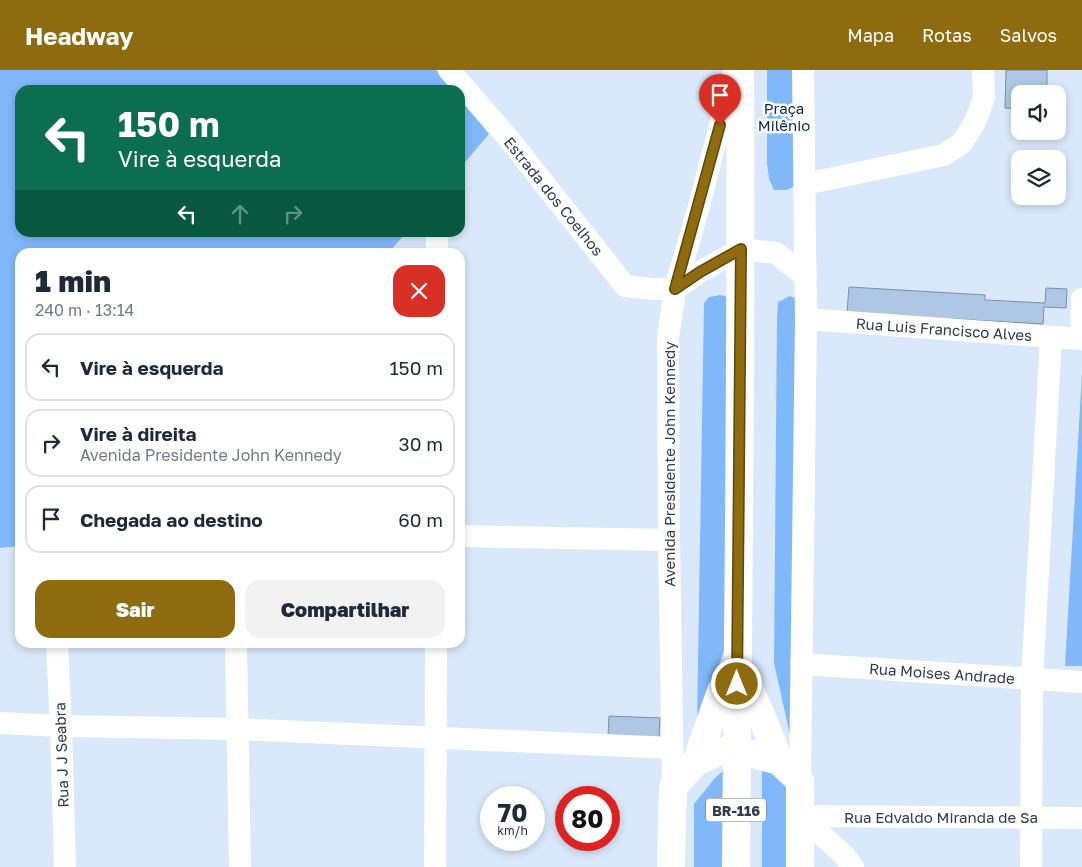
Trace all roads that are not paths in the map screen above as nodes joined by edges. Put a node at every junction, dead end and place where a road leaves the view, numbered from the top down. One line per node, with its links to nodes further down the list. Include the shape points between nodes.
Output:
1 (449, 70): 6 (street, Estrada dos Coelhos)
2 (734, 70): 11 (street, Avenida Presidente John Kennedy)
3 (740, 70): 9 (main road, BR-116)
4 (803, 70): 8 (street)
5 (983, 70): 8 (street, via 984,98 975,122 962,143 944,156)
6 (462, 85)
7 (465, 88): 11 (street, Estrada dos Coelhos, via 625,286)
8 (805, 184): 10 (street)
9 (741, 249): 10 (street, via 776,253); 11 (street); 22 (main road, BR-116)
10 (806, 277): 13 (street)
11 (675, 289): 17 (street, Avenida Presidente John Kennedy, via 668,338)
12 (1082, 299): 15 (street)
13 (806, 319): 14 (street, Rua Luis Francisco Alves); 21 (street)
14 (1051, 337): 15 (street, Rua Luis Francisco Alves); 23 (street)
15 (1081, 339)
16 (465, 536): 17 (street)
17 (669, 540): 29 (street, Avenida Presidente John Kennedy)
18 (56, 648): 26 (street, Rua J J Seabra)
19 (236, 648): 27 (street)
20 (436, 648): 28 (street)
21 (801, 664): 23 (street, Rua Moises Andrade); 33 (street)
22 (737, 668): 30 (main road, BR-116); 31 (main road, via 751,689); 32 (main road, via 721,691)
23 (1032, 679): 24 (street, Rua Moises Andrade); 36 (street)
24 (1082, 682)
25 (0, 723): 26 (street)
26 (61, 726): 27 (street); 38 (street, Rua J J Seabra)
27 (237, 729): 28 (street); 39 (street)
28 (435, 737): 29 (street); 40 (street)
29 (672, 748): 34 (street, Avenida Presidente John Kennedy)
30 (737, 752): 31 (main road); 32 (main road, via 719,750); 42 (main road, BR-116)
31 (779, 761): 33 (main road)
32 (696, 762): 34 (main road)
33 (800, 781): 35 (main road)
34 (673, 787): 41 (main road, Avenida Presidente John Kennedy)
35 (800, 816): 36 (street, Rua Edvaldo Miranda de Sa); 43 (main road); 44 (street)
36 (1032, 818): 37 (street, Rua Edvaldo Miranda de Sa); 45 (street)
37 (1082, 818)
38 (65, 867)
39 (240, 867)
40 (435, 867)
41 (672, 867)
42 (736, 867)
43 (800, 867)
44 (853, 867)
45 (1031, 867)

